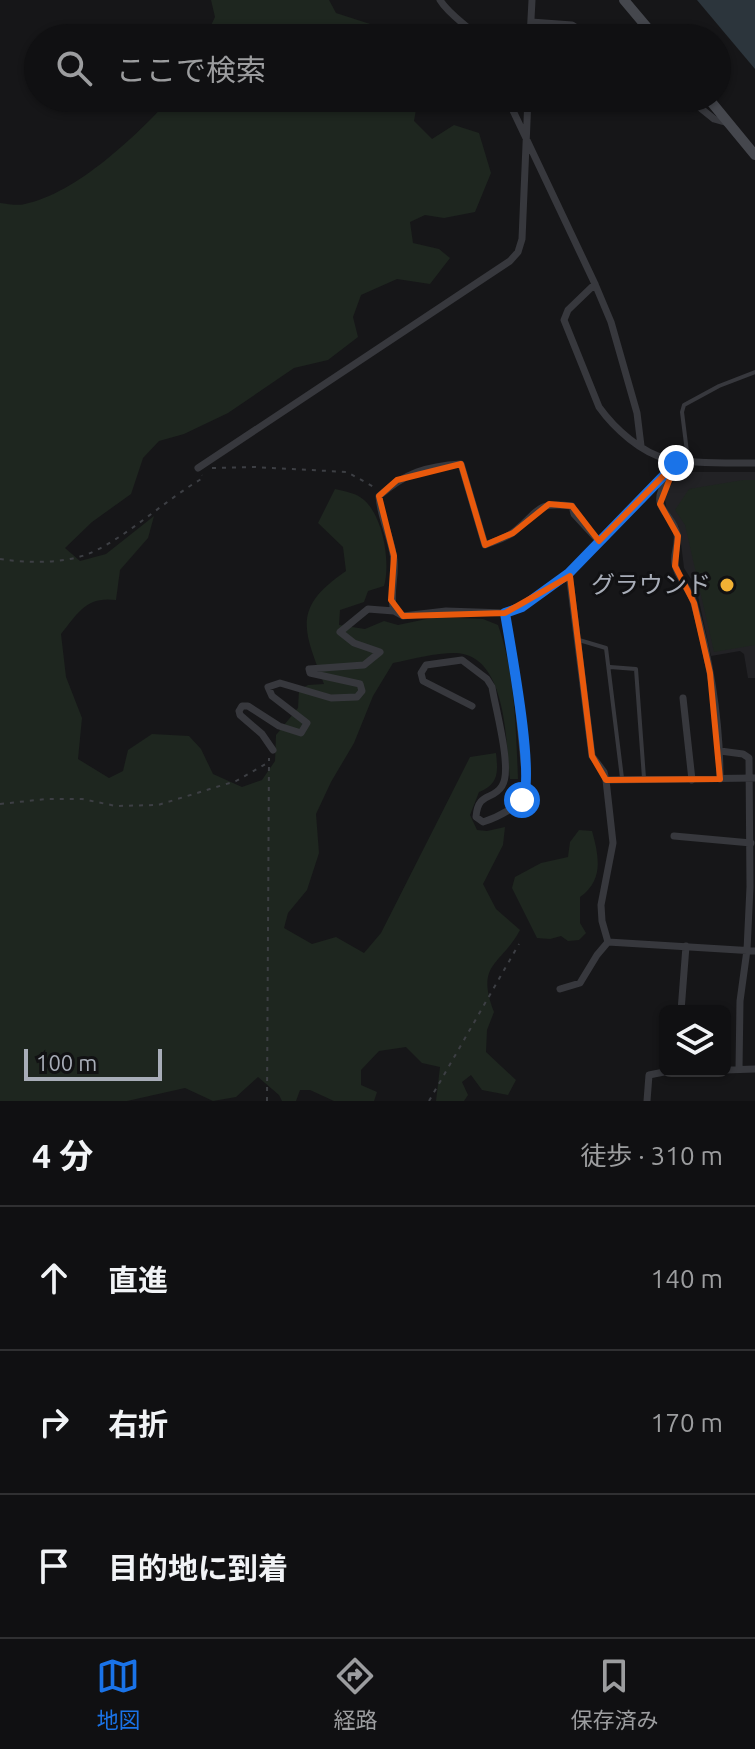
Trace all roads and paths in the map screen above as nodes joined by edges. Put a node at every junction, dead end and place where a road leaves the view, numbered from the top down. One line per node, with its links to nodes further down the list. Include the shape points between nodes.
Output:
1 (440, 0): 5 (street)
2 (532, 0): 4 (street)
3 (624, 0): 7 (street)
4 (531, 22): 6 (street)
5 (466, 24)
6 (558, 24)
7 (644, 24)
8 (514, 112): 13 (street)
9 (527, 112): 13 (street)
10 (705, 112): 12 (street)
11 (720, 112): 12 (street)
12 (730, 123): 14 (street)
13 (526, 138): 15 (street); 21 (street, via 522,239 510,261)
14 (755, 155)
15 (595, 284): 17 (street, via 637,413); 17 (street, via 564,320 599,407)
16 (755, 372): 18 (lane, via 684,405)
17 (641, 446): 19 (street)
18 (688, 460): 19 (street); 20 (street)
19 (677, 461): 23 (street); 33 (street, via 660,493 660,504 678,536 675,566 694,603)
20 (755, 463)
21 (198, 468): 22 (path, via 347,472); 24 (path, via 203,478 88,554 64,560)
22 (379, 496): 23 (street, via 397,480 434,465 461,464 485,545 513,533 549,504 572,506); 26 (street, via 394,556)
23 (599, 541): 25 (street)
24 (0, 559)
25 (569, 573): 27 (street); 28 (street)
26 (394, 611): 27 (street, via 403,616); 32 (street, via 368,609 340,632 380,652 364,665 309,669 360,684 357,697 331,698 280,683 268,687 307,723 301,733 242,706 240,715)
27 (505, 613): 31 (street, via 527,794 483,822 476,817 477,807 500,790 505,770 492,687 462,660 426,665 423,681)
28 (576, 639): 29 (lane, via 606,648); 37 (street, via 592,756)
29 (609, 667): 38 (lane); 40 (lane, via 636,669)
30 (683, 698): 39 (street)
31 (472, 706)
32 (271, 747): 34 (path); 34 (path)
33 (720, 751): 35 (street); 36 (street, via 749,758)
34 (269, 762): 41 (path, via 236,781 158,805 116,806 82,799); 55 (path)
35 (720, 779): 36 (street); 39 (street)
36 (752, 779): 43 (street)
37 (606, 780): 38 (street); 45 (street, via 613,843 601,905)
38 (622, 780): 40 (street)
39 (692, 780): 40 (street)
40 (644, 781)
41 (0, 804)
42 (674, 836): 43 (street)
43 (751, 843): 44 (street)
44 (752, 906): 48 (street)
45 (608, 942): 47 (street); 49 (street, via 580,983)
46 (519, 944): 56 (path)
47 (686, 946): 48 (street); 50 (street)
48 (751, 950): 51 (street, via 740,1001)
49 (560, 989)
50 (681, 1005)
51 (739, 1069): 52 (street); 53 (street)
52 (755, 1069)
53 (731, 1070)
54 (659, 1073): 57 (street, via 649,1075)
55 (267, 1101)
56 (429, 1101)
57 (647, 1101)

